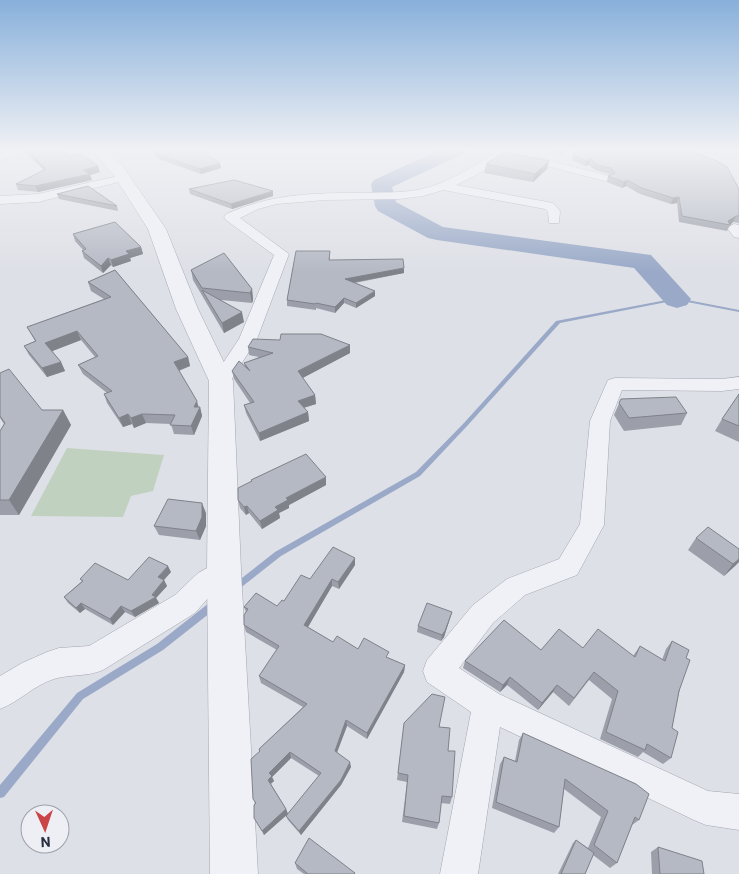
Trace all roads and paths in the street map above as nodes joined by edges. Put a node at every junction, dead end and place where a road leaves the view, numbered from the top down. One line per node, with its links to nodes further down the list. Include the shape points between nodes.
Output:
1 (73, 190): 5 (street, via 38,198)
2 (131, 190): 7 (street, via 157,229 187,309)
3 (430, 190): 7 (street, via 398,195 280,200 248,207 231,217 282,254 248,338)
4 (461, 190): 6 (street, via 549,206 554,211)
5 (0, 200)
6 (554, 220)
7 (221, 380): 9 (street)
8 (739, 383): 11 (street, via 615,384 600,421 592,525 568,567 516,586 482,614 438,670)
9 (225, 586): 10 (street, via 206,581 185,604 93,660 36,671); 13 (street)
10 (0, 694)
11 (488, 705): 12 (street, via 706,808); 14 (street)
12 (739, 812)
13 (234, 874)
14 (460, 874)

